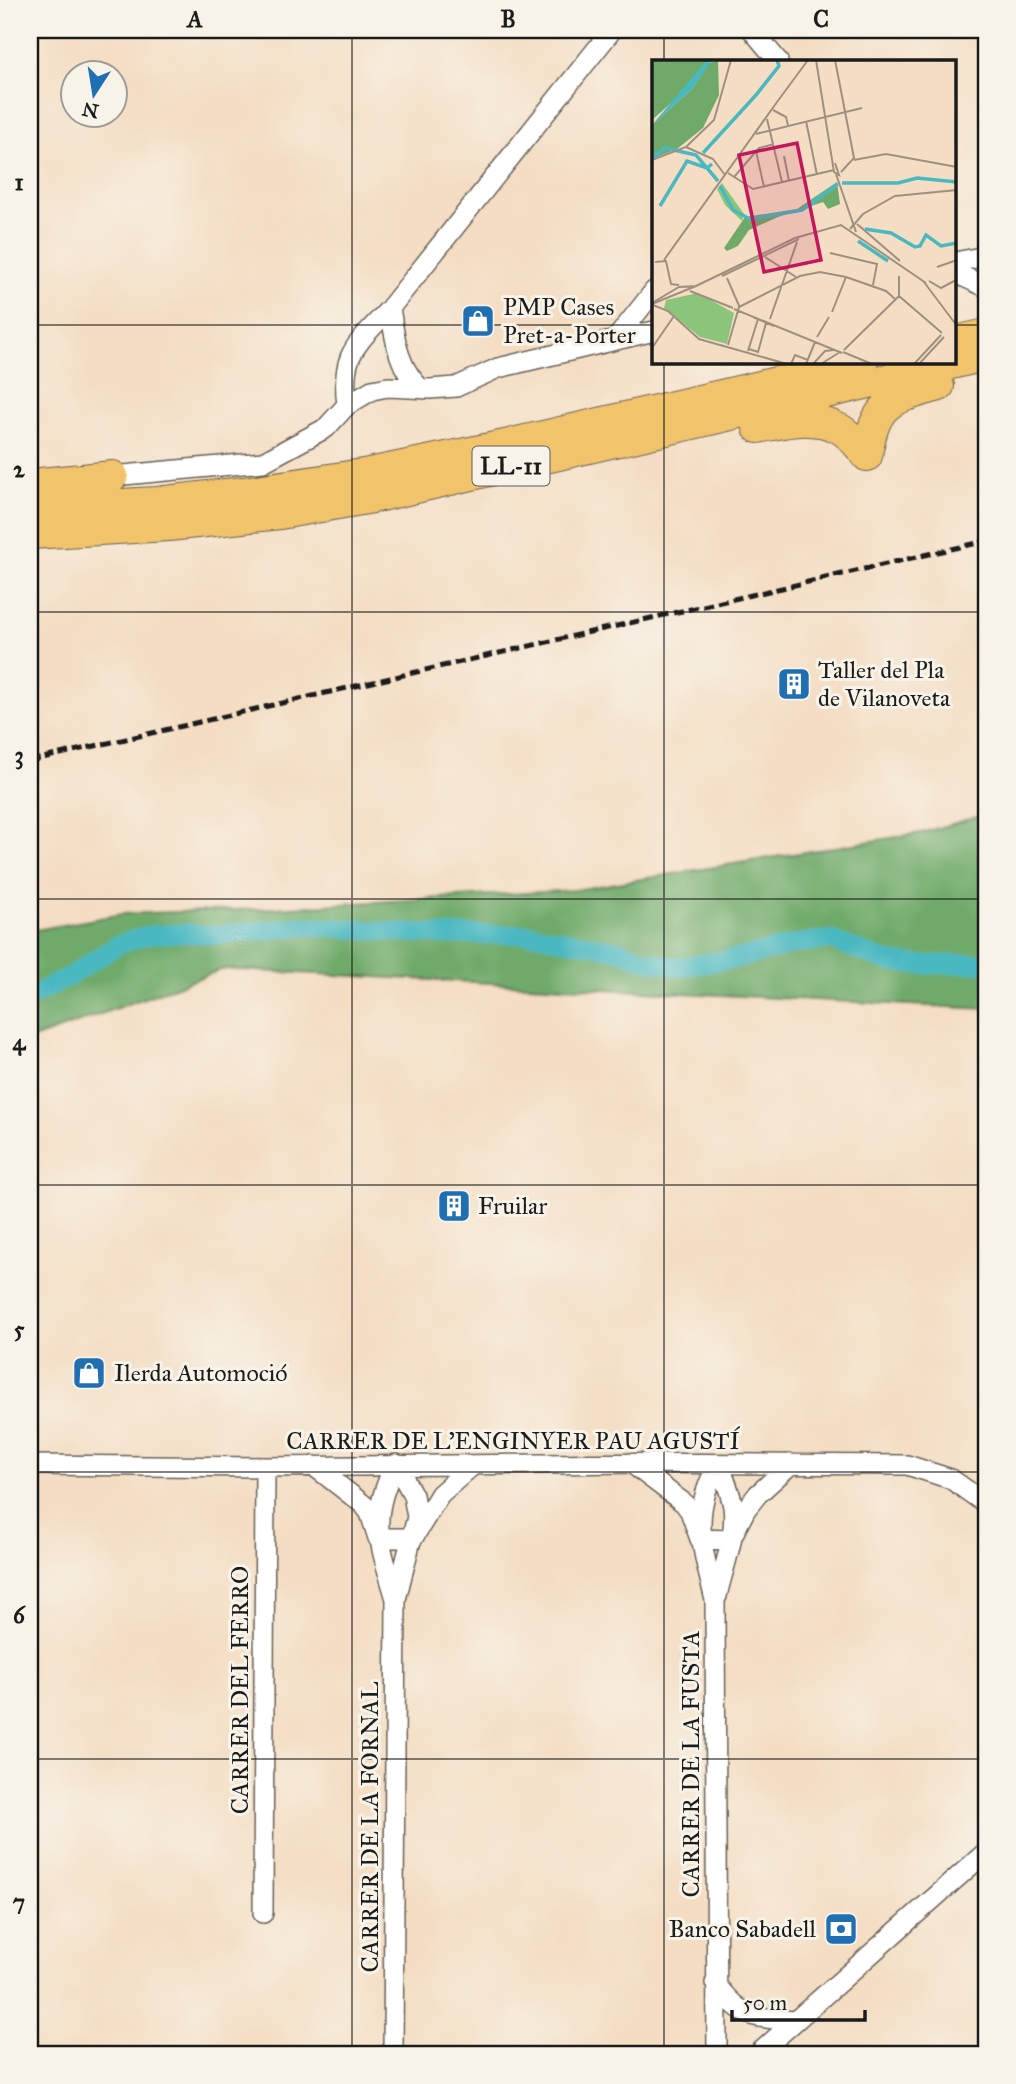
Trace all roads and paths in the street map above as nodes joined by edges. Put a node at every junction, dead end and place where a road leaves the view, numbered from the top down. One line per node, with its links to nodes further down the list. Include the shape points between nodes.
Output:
1 (612, 30): 9 (street)
2 (752, 30): 3 (street)
3 (777, 60)
4 (986, 256): 5 (street)
5 (956, 262)
6 (956, 271): 7 (street)
7 (986, 287)
8 (652, 294): 12 (street)
9 (390, 308): 19 (street, via 398,354); 20 (street, via 348,358)
10 (652, 331): 12 (street)
11 (986, 334): 13 (highway)
12 (616, 340): 19 (street, via 498,368 456,387)
13 (956, 341)
14 (986, 356): 15 (highway, LL-11)
15 (956, 363)
16 (854, 364): 24 (highway, LL-11, via 369,472 157,502)
17 (951, 364): 21 (highway, LL-11)
18 (986, 372): 21 (highway, via 886,406 873,425 867,456 841,429 809,421 715,437)
19 (421, 388): 20 (street, via 372,390)
20 (346, 405): 22 (street, via 326,428 263,462)
21 (661, 431): 25 (highway, LL-11, via 373,499 169,526)
22 (113, 476): 23 (highway)
23 (30, 484)
24 (30, 509)
25 (30, 534)
26 (631, 1463): 28 (street, CARRER DE L'ENGINYER PAU AGUSTÍ); 31 (street, CARRER DE L'ENGINYER PAU AGUSTÍ); 37 (street, CARRER DE LA FUSTA, via 684,1503)
27 (396, 1464): 31 (street, CARRER DE L'ENGINYER PAU AGUSTÍ); 32 (street, CARRER DE L'ENGINYER PAU AGUSTÍ); 35 (street, CARRER DE LA FORNAL, via 385,1484 377,1518); 36 (street, CARRER DE LA FORNAL, via 414,1495)
28 (719, 1464): 29 (street, CARRER DE L'ENGINYER PAU AGUSTÍ); 37 (street, CARRER DE LA FUSTA, via 703,1498); 38 (street, CARRER DE LA FUSTA, via 733,1505)
29 (791, 1464): 34 (street, CARRER DE L'ENGINYER PAU AGUSTÍ, via 907,1465 951,1479); 38 (street, CARRER DE LA FUSTA, via 758,1494)
30 (30, 1465): 33 (street, CARRER DE L'ENGINYER PAU AGUSTÍ)
31 (473, 1465): 36 (street, CARRER DE LA FORNAL, via 440,1494)
32 (314, 1466): 33 (street, CARRER DE L'ENGINYER PAU AGUSTÍ); 35 (street, CARRER DE LA FORNAL, via 364,1505)
33 (265, 1467): 42 (street, CARRER DEL FERRO)
34 (986, 1504)
35 (378, 1538): 36 (street); 39 (street, CARRER DE LA FORNAL)
36 (413, 1538): 39 (street, CARRER DE LA FORNAL)
37 (700, 1539): 38 (street); 40 (street, CARRER DE LA FUSTA)
38 (730, 1540): 40 (street, CARRER DE LA FUSTA)
39 (396, 1599): 45 (street, CARRER DE LA FORNAL)
40 (715, 1600): 43 (street, CARRER DE LA FUSTA)
41 (986, 1852): 44 (street)
42 (263, 1913)
43 (715, 1983): 44 (street, via 731,2004 747,2015); 46 (street, CARRER DE LA FUSTA)
44 (795, 2021): 47 (street)
45 (393, 2054)
46 (717, 2054)
47 (758, 2054)

